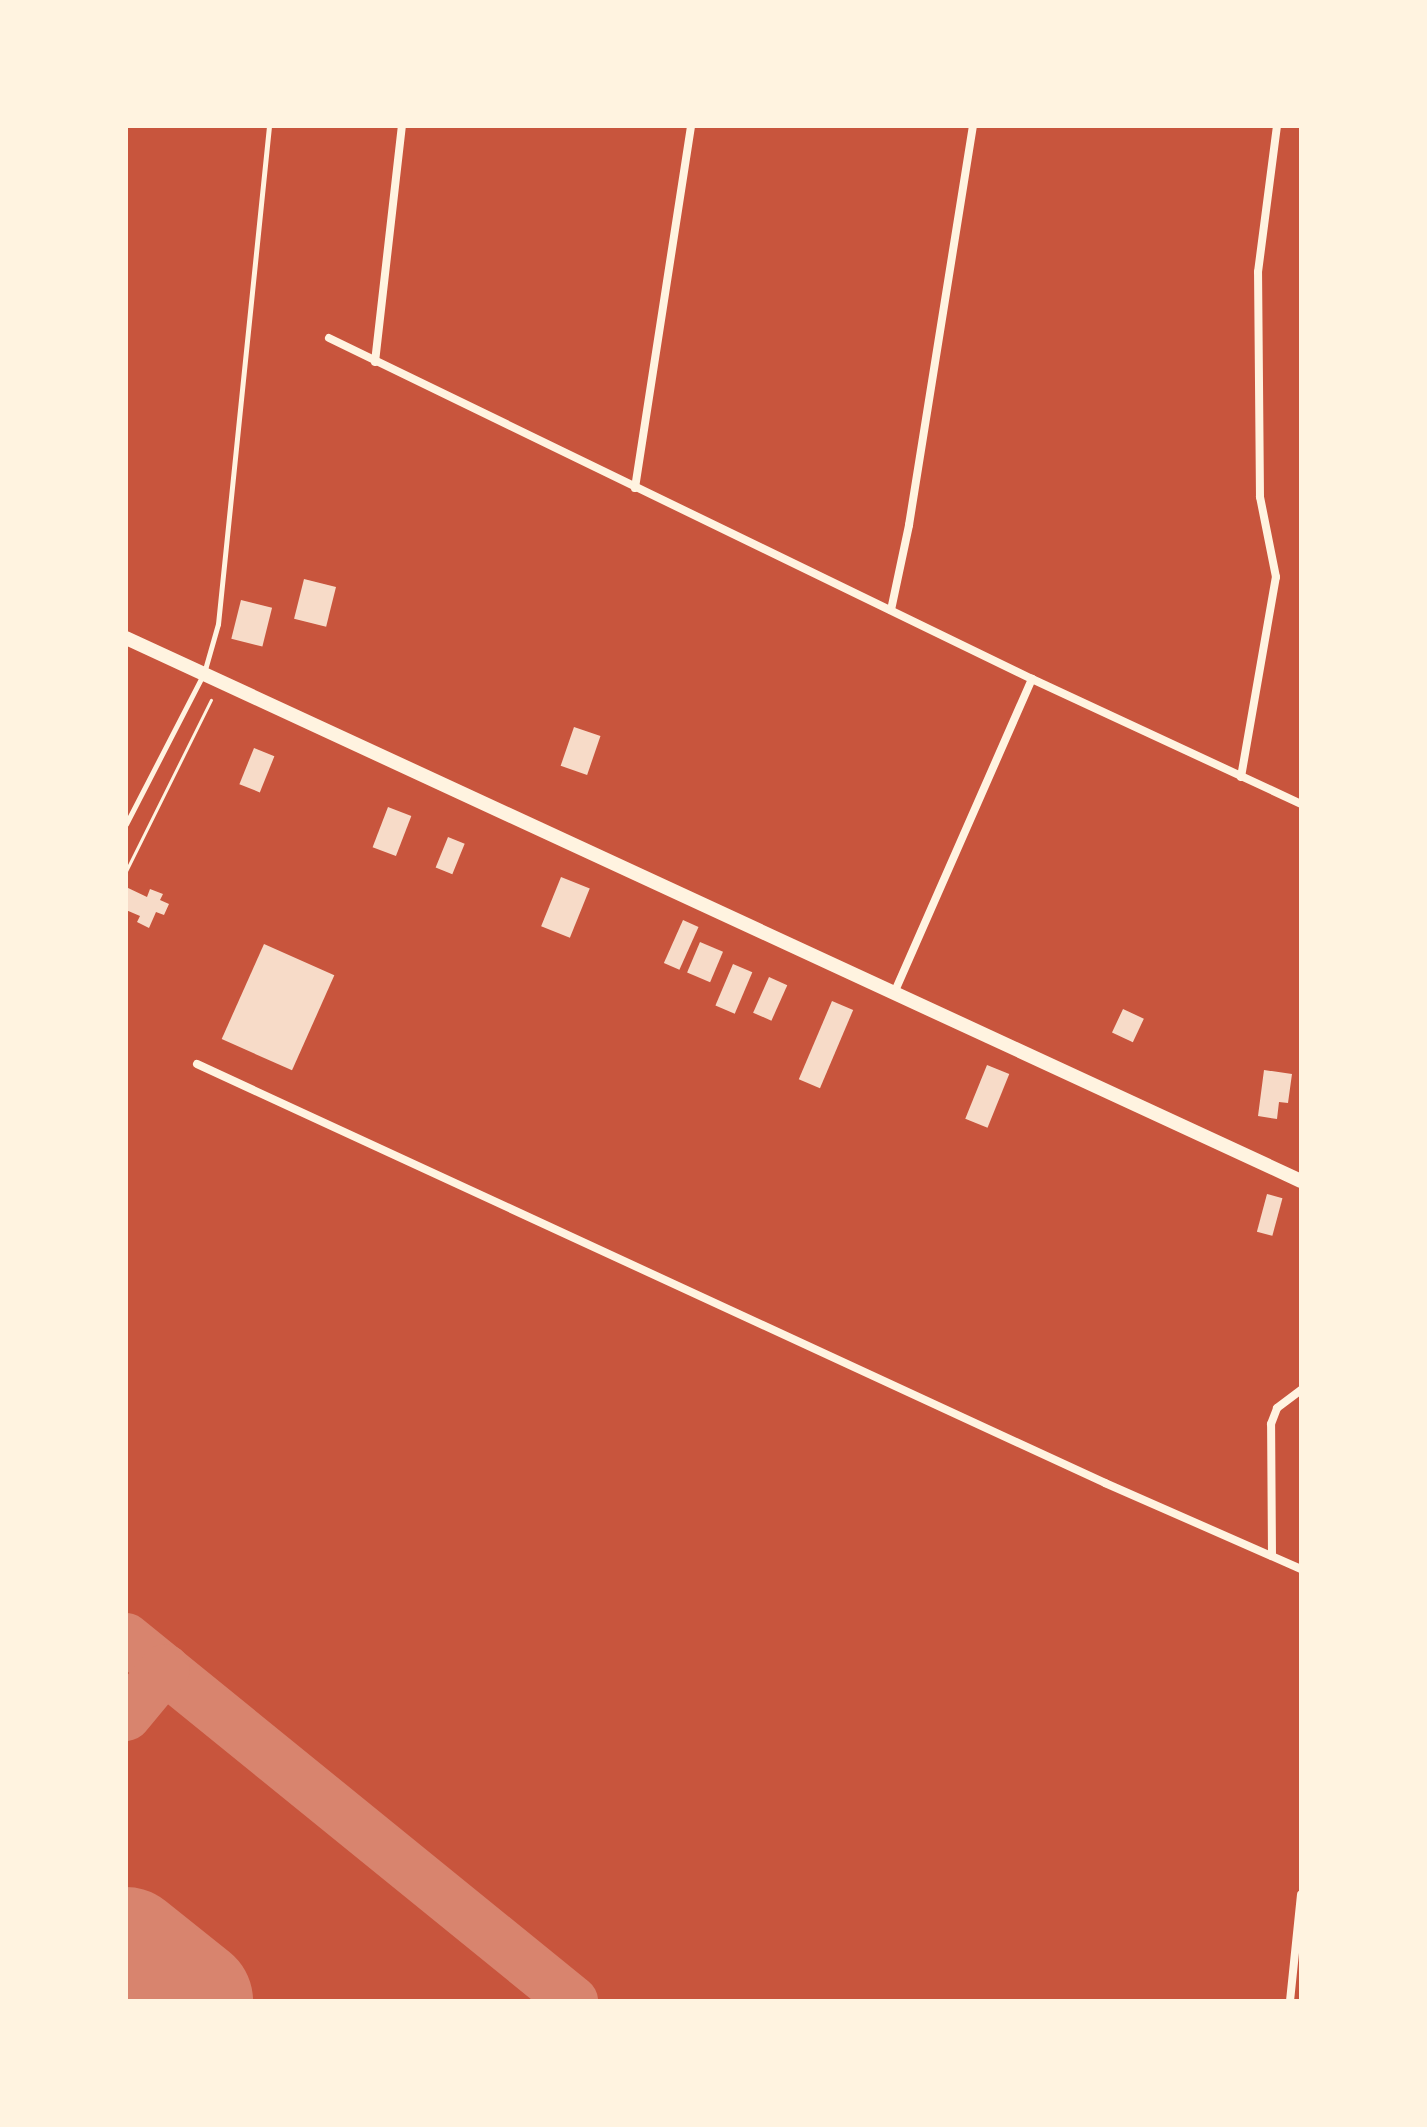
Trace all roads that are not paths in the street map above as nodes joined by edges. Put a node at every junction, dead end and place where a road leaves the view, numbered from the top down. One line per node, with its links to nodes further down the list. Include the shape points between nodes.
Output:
1 (269, 126): 11 (lane, via 218,624)
2 (402, 126): 7 (street)
3 (691, 126): 8 (street)
4 (973, 126): 9 (street)
5 (1277, 126): 13 (street, via 1258,272 1260,497 1276,577)
6 (329, 338): 7 (street)
7 (375, 362): 8 (street)
8 (635, 488): 9 (street)
9 (891, 610): 12 (street)
10 (126, 638): 11 (main road)
11 (204, 673): 15 (lane); 16 (main road)
12 (1032, 679): 13 (street); 16 (street)
13 (1241, 777): 14 (street)
14 (1301, 804)
15 (126, 824)
16 (895, 991): 18 (main road)
17 (197, 1064): 20 (street)
18 (1301, 1181)
19 (1301, 1390): 20 (street, via 1277,1408 1271,1424)
20 (1272, 1556): 21 (street)
21 (1301, 1569)
22 (1301, 1895): 23 (street)
23 (1290, 2001)

